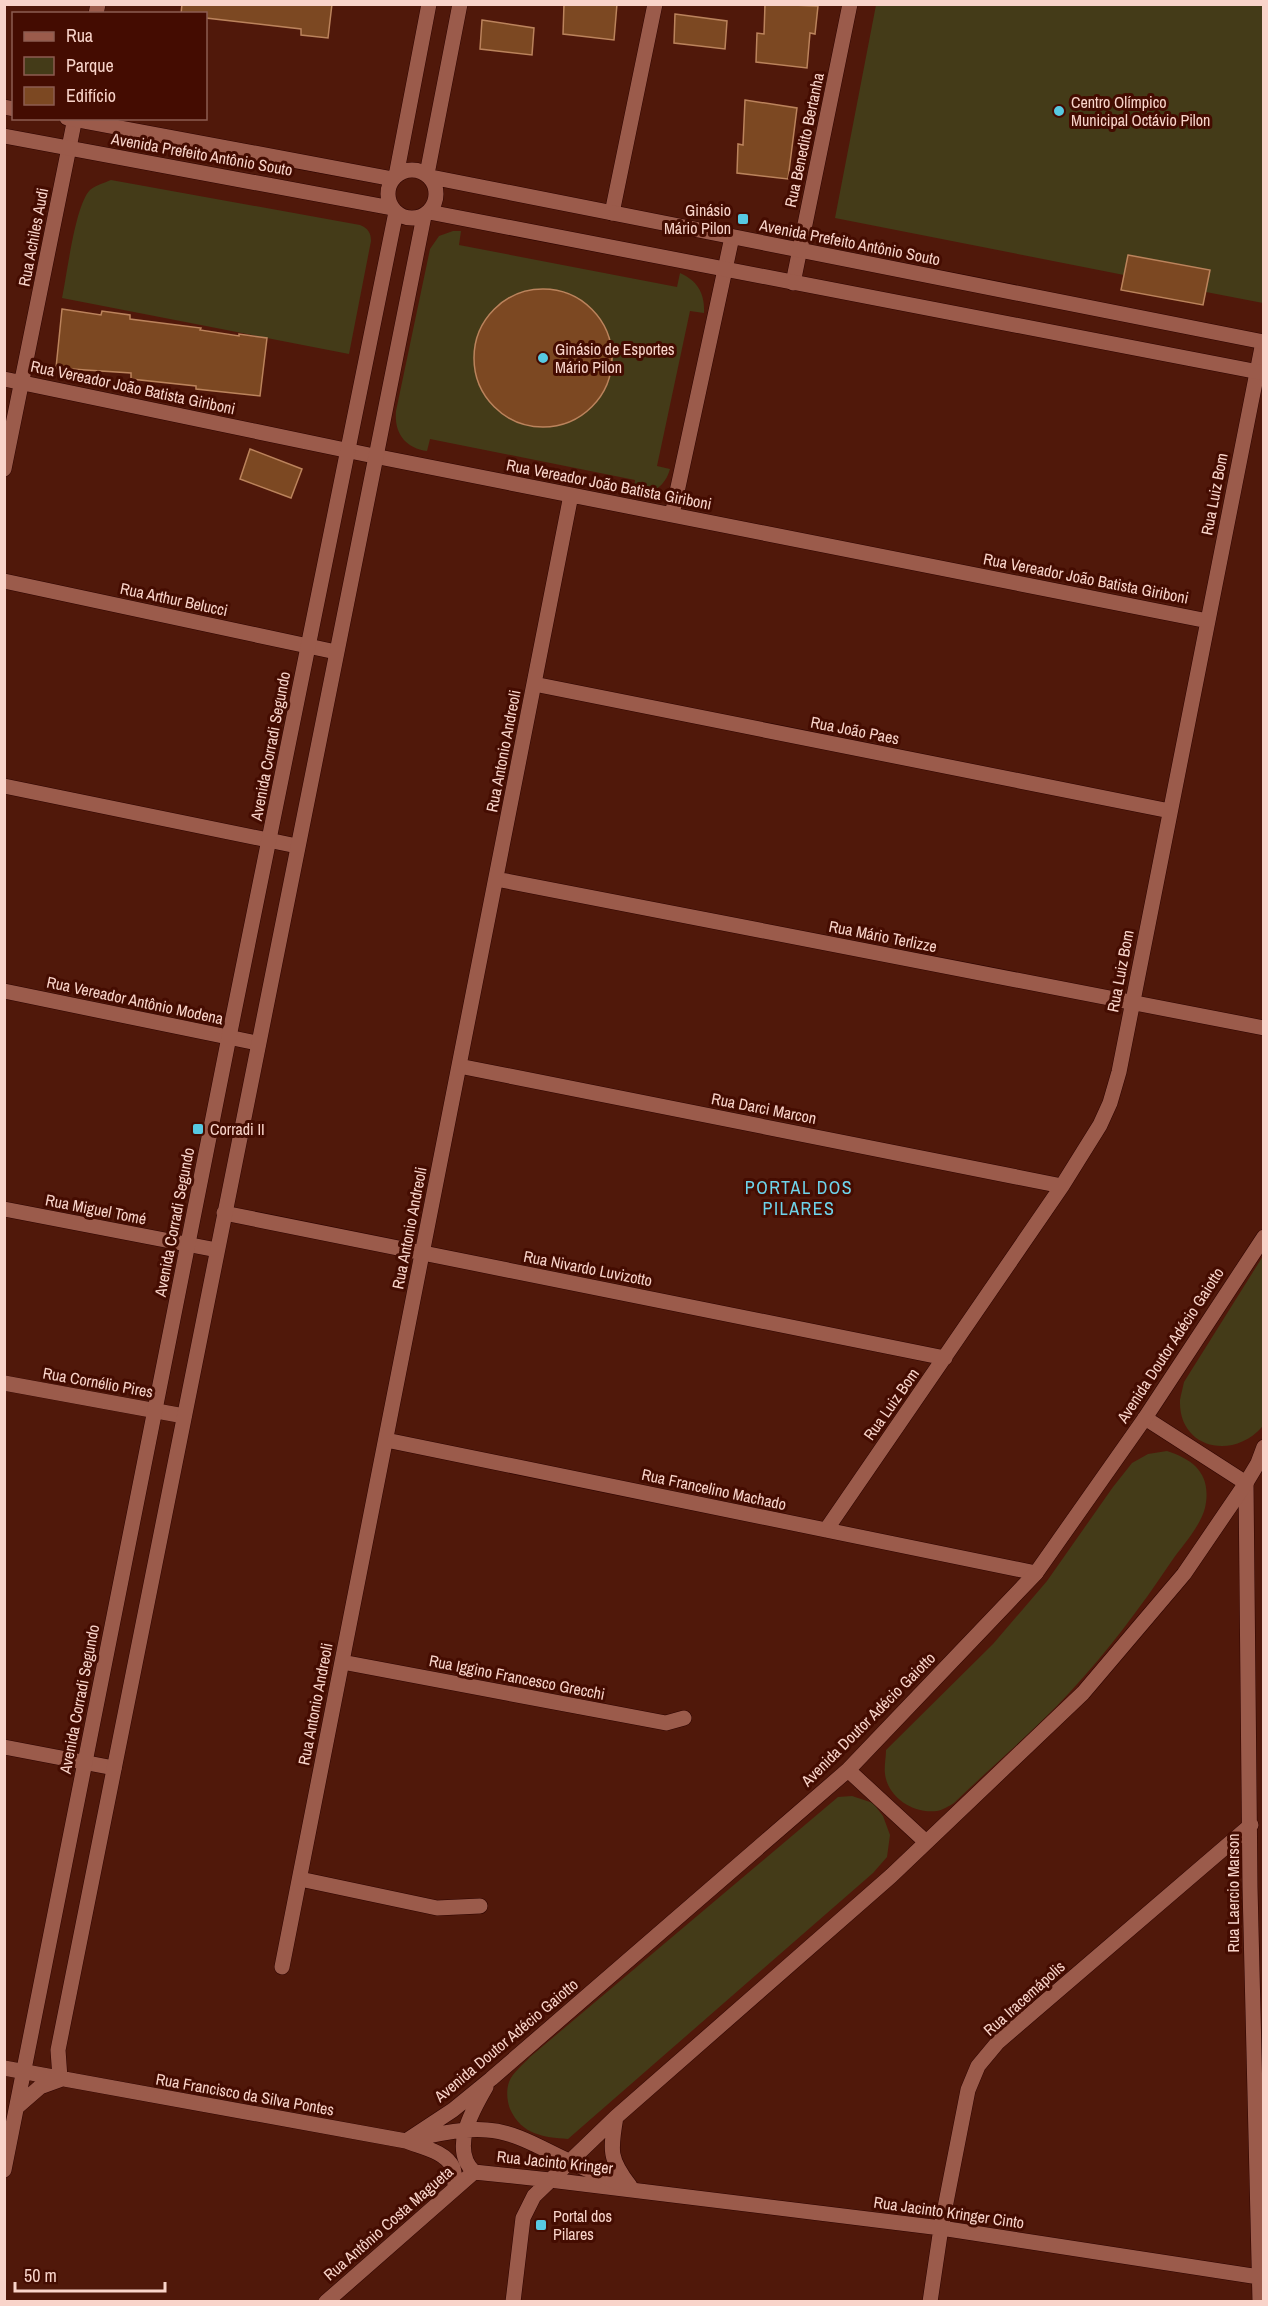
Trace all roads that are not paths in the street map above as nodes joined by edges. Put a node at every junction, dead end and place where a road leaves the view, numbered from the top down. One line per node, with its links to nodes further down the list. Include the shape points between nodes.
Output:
1 (429, 4): 10 (street)
2 (460, 4): 9 (street)
3 (655, 4): 12 (street)
4 (850, 4): 15 (street, Rua Benedito Bertanha)
5 (72, 120): 8 (street, Rua Achiles Audi)
6 (78, 120): 10 (street, Avenida Prefeito Antônio Souto)
7 (4, 136): 8 (street, Avenida Prefeito Antônio Souto)
8 (69, 148): 11 (street, Avenida Prefeito Antônio Souto); 21 (street, Rua Achiles Audi)
9 (429, 176): 10 (street, via 408,170); 12 (street, Avenida Prefeito Antônio Souto); 13 (street, via 437,191 434,206)
10 (394, 177): 11 (street, via 387,193)
11 (394, 210): 13 (street, via 409,218); 22 (street, Avenida Corradi Segundo)
12 (612, 213): 14 (street, Avenida Prefeito Antônio Souto)
13 (426, 214): 16 (street); 23 (street)
14 (732, 237): 15 (street, Avenida Prefeito Antônio Souto); 16 (street)
15 (800, 250): 17 (street, Rua Benedito Bertanha); 18 (street, Avenida Prefeito Antônio Souto)
16 (724, 269): 17 (street); 26 (street)
17 (793, 283): 19 (street)
18 (1263, 342): 19 (street, Rua Luiz Bom)
19 (1260, 372): 28 (street, Rua Luiz Bom)
20 (4, 379): 21 (street, Rua Vereador João Batista Giriboni)
21 (22, 383): 22 (street, Rua Vereador João Batista Giriboni); 24 (street, Rua Achiles Audi)
22 (348, 451): 23 (street, Rua Vereador João Batista Giriboni); 29 (street, Avenida Corradi Segundo)
23 (374, 456): 25 (street, Rua Vereador João Batista Giriboni); 30 (street)
24 (4, 469)
25 (571, 495): 26 (street, Rua Vereador João Batista Giriboni); 31 (street, Rua Antonio Andreoli)
26 (672, 515): 28 (street, Rua Vereador João Batista Giriboni)
27 (4, 581): 29 (street, Rua Arthur Belucci)
28 (1208, 621): 33 (street, Rua Luiz Bom)
29 (308, 646): 30 (street, Rua Arthur Belucci); 34 (street, Avenida Corradi Segundo)
30 (336, 652): 35 (street)
31 (534, 684): 33 (street, Rua João Paes); 36 (street, Rua Antonio Andreoli)
32 (4, 786): 34 (street)
33 (1170, 811): 38 (street, Rua Luiz Bom)
34 (269, 840): 35 (street); 40 (street, Avenida Corradi Segundo)
35 (297, 846): 41 (street)
36 (496, 879): 38 (street, Rua Mário Terlizze); 42 (street, Rua Antonio Andreoli)
37 (4, 991): 40 (street, Rua Vereador Antônio Modena)
38 (1132, 1002): 39 (street, Rua Mário Terlizze); 43 (street, Rua Luiz Bom, via 1110,1103)
39 (1263, 1028)
40 (229, 1037): 41 (street, Rua Vereador Antônio Modena); 47 (street, Avenida Corradi Segundo)
41 (257, 1043): 45 (street)
42 (459, 1066): 43 (street, Rua Darci Marcon); 49 (street, Rua Antonio Andreoli)
43 (1062, 1186): 50 (street, Rua Luiz Bom)
44 (4, 1209): 47 (street, Rua Miguel Tomé)
45 (224, 1214): 48 (street); 49 (street, Rua Nivardo Luvizotto)
46 (1263, 1237): 54 (street, Avenida Doutor Adécio Gaiotto)
47 (188, 1245): 48 (street, Rua Miguel Tomé); 52 (street, Avenida Corradi Segundo)
48 (217, 1250): 53 (street)
49 (422, 1253): 50 (street, Rua Nivardo Luvizotto); 55 (street, Rua Antonio Andreoli)
50 (945, 1358): 58 (street, Rua Luiz Bom)
51 (4, 1383): 52 (street, Rua Cornélio Pires)
52 (156, 1410): 53 (street, Rua Cornélio Pires); 63 (street, Avenida Corradi Segundo)
53 (184, 1416): 64 (street)
54 (1145, 1418): 57 (street); 59 (street, Avenida Doutor Adécio Gaiotto)
55 (386, 1440): 58 (street, Rua Francelino Machado); 60 (street, Rua Antonio Andreoli)
56 (1263, 1447): 57 (street)
57 (1246, 1483): 66 (street, Rua Laercio Marson); 67 (street, via 1184,1574 1083,1693)
58 (826, 1530): 59 (street, Rua Francelino Machado)
59 (1036, 1573): 65 (street, Avenida Doutor Adécio Gaiotto)
60 (342, 1662): 61 (street, Rua Iggino Francesco Grecchi, via 666,1723); 68 (street, Rua Antonio Andreoli)
61 (684, 1718)
62 (4, 1747): 63 (street)
63 (85, 1762): 64 (street); 72 (street, Avenida Corradi Segundo)
64 (114, 1768): 73 (street, via 58,2050)
65 (848, 1770): 67 (street); 74 (street, Avenida Doutor Adécio Gaiotto)
66 (1251, 1826): 86 (street, Rua Iracemápolis, via 998,2042 978,2066 968,2090); 87 (street, Rua Laercio Marson)
67 (926, 1842): 76 (street)
68 (300, 1879): 69 (street, via 437,1908); 70 (street, Rua Antonio Andreoli)
69 (480, 1906)
70 (282, 1967)
71 (4, 2068): 72 (street, Rua Francisco da Silva Pontes)
72 (23, 2071): 73 (street, Rua Francisco da Silva Pontes); 75 (street, Avenida Corradi Segundo)
73 (62, 2078): 75 (street, via 40,2086); 78 (street, Rua Francisco da Silva Pontes)
74 (491, 2079): 77 (street); 78 (street, Avenida Doutor Adécio Gaiotto)
75 (17, 2108): 81 (street, Avenida Corradi Segundo)
76 (616, 2117): 80 (street); 85 (street, via 612,2138 614,2161)
77 (466, 2130): 78 (street); 79 (street, via 505,2132); 82 (street, via 464,2155)
78 (406, 2141): 84 (street, Rua Francisco da Silva Pontes, via 448,2160)
79 (540, 2147): 80 (street); 83 (street)
80 (568, 2161): 83 (street); 85 (street)
81 (4, 2170)
82 (474, 2172): 83 (street, Rua Jacinto Kringer); 84 (street, Rua Antônio Costa Magueta)
83 (550, 2180): 85 (street, Rua Jacinto Kringer); 89 (street, via 534,2196 523,2218)
84 (455, 2188): 88 (street, Rua Antônio Costa Magueta)
85 (632, 2188): 86 (street, Rua Jacinto Kringer Cinto)
86 (941, 2228): 87 (street, Rua Jacinto Kringer Cinto); 90 (street, Rua Iracemápolis)
87 (1259, 2277): 91 (street, Rua Laercio Marson)
88 (326, 2301)
89 (513, 2301)
90 (930, 2301)
91 (1260, 2301)

